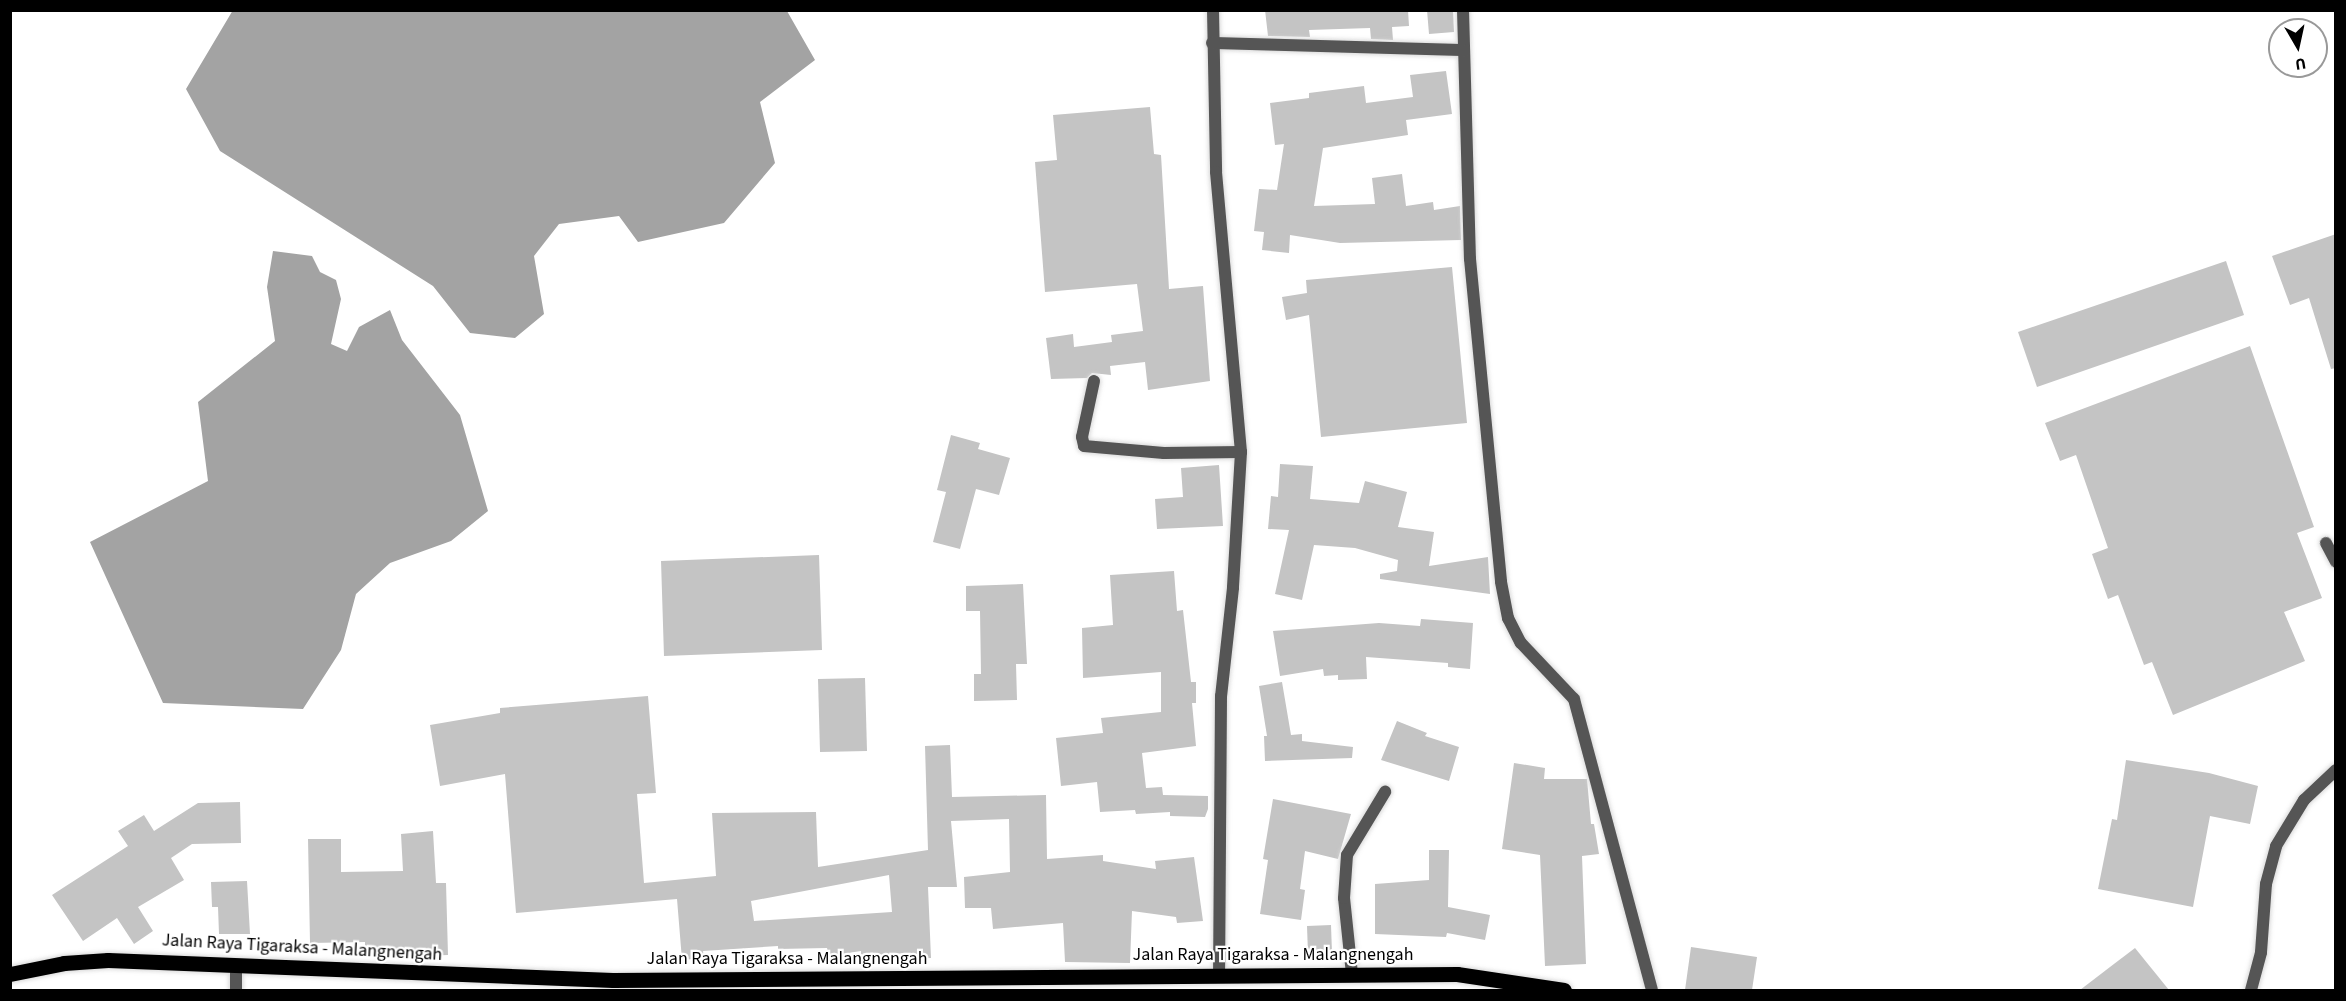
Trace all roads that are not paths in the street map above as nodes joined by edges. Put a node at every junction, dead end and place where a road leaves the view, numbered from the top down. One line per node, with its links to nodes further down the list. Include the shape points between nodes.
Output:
1 (1213, 10): 3 (street)
2 (1463, 10): 4 (street)
3 (1212, 43): 4 (street); 6 (street, via 1216,172)
4 (1464, 50): 18 (street, via 1470,259 1498,565 1506,608 1521,644 1574,699)
5 (1094, 381): 6 (street, via 1082,437 1084,446 1164,453)
6 (1241, 452): 13 (street, via 1220,727)
7 (2326, 543): 8 (street)
8 (2336, 562)
9 (2336, 770): 19 (street, via 2304,800 2276,846 2266,884 2261,952)
10 (1385, 792): 14 (street, via 1347,855 1344,898)
11 (236, 965): 12 (main road, Jalan Raya Tigaraksa - Malangnengah, via 108,960 64,963); 15 (main road, Jalan Raya Tigaraksa - Malangnengah); 16 (street)
12 (10, 974)
13 (1219, 974): 14 (main road, Jalan Raya Tigaraksa - Malangnengah); 15 (main road, Jalan Raya Tigaraksa - Malangnengah)
14 (1353, 974): 17 (main road, Jalan Raya Tigaraksa - Malangnengah, via 1457,974)
15 (726, 985)
16 (236, 990)
17 (1564, 990)
18 (1652, 990)
19 (2251, 990)

